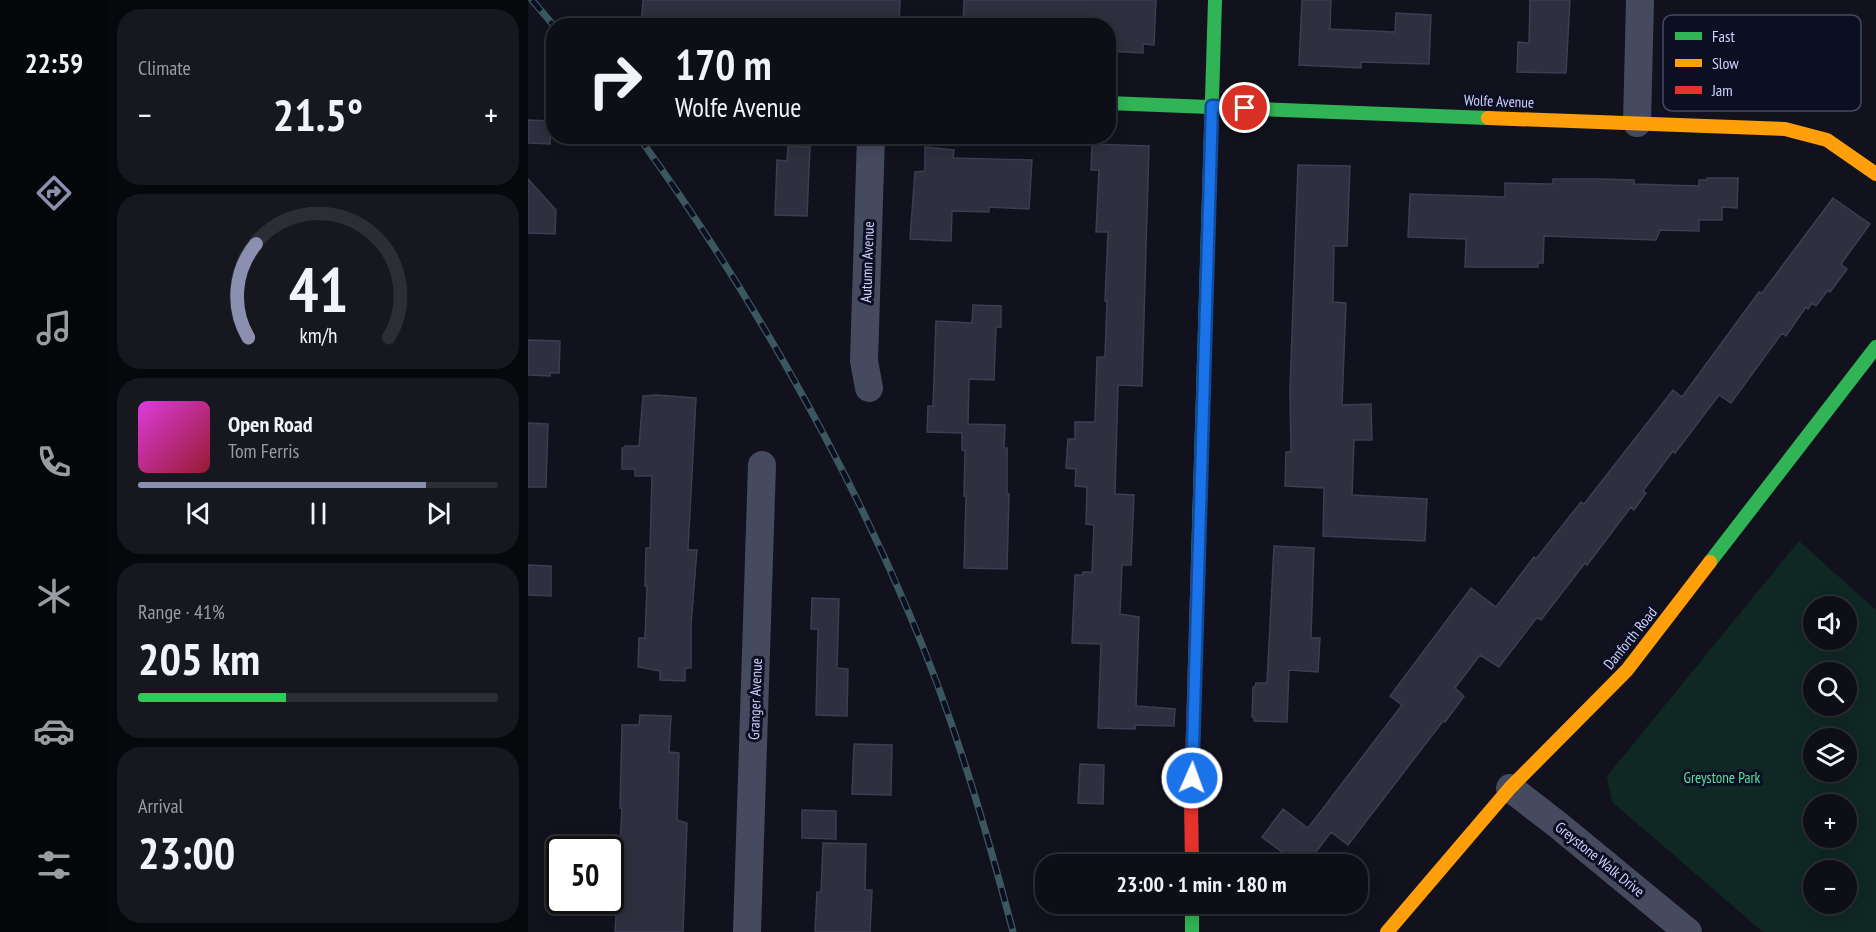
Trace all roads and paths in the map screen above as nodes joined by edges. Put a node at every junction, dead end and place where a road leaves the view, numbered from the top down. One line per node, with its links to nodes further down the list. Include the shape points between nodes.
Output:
1 (1215, 0): 4 (main road)
2 (1640, 0): 5 (street)
3 (1116, 103): 4 (main road, Wolfe Avenue)
4 (1212, 106): 5 (main road, Wolfe Avenue); 12 (main road)
5 (1637, 123): 7 (main road, Wolfe Avenue, via 1785,129 1827,140)
6 (871, 144): 9 (street, Autumn Avenue, via 864,361)
7 (1876, 174)
8 (1876, 347): 11 (main road, Danforth Road, via 1627,670)
9 (869, 388)
10 (762, 465): 14 (street, Granger Avenue)
11 (1510, 789): 16 (main road, Danforth Road); 17 (street, Greystone Walk Drive)
12 (1192, 854)
13 (1192, 914): 15 (main road)
14 (747, 932)
15 (1192, 932)
16 (1388, 932)
17 (1688, 932)

